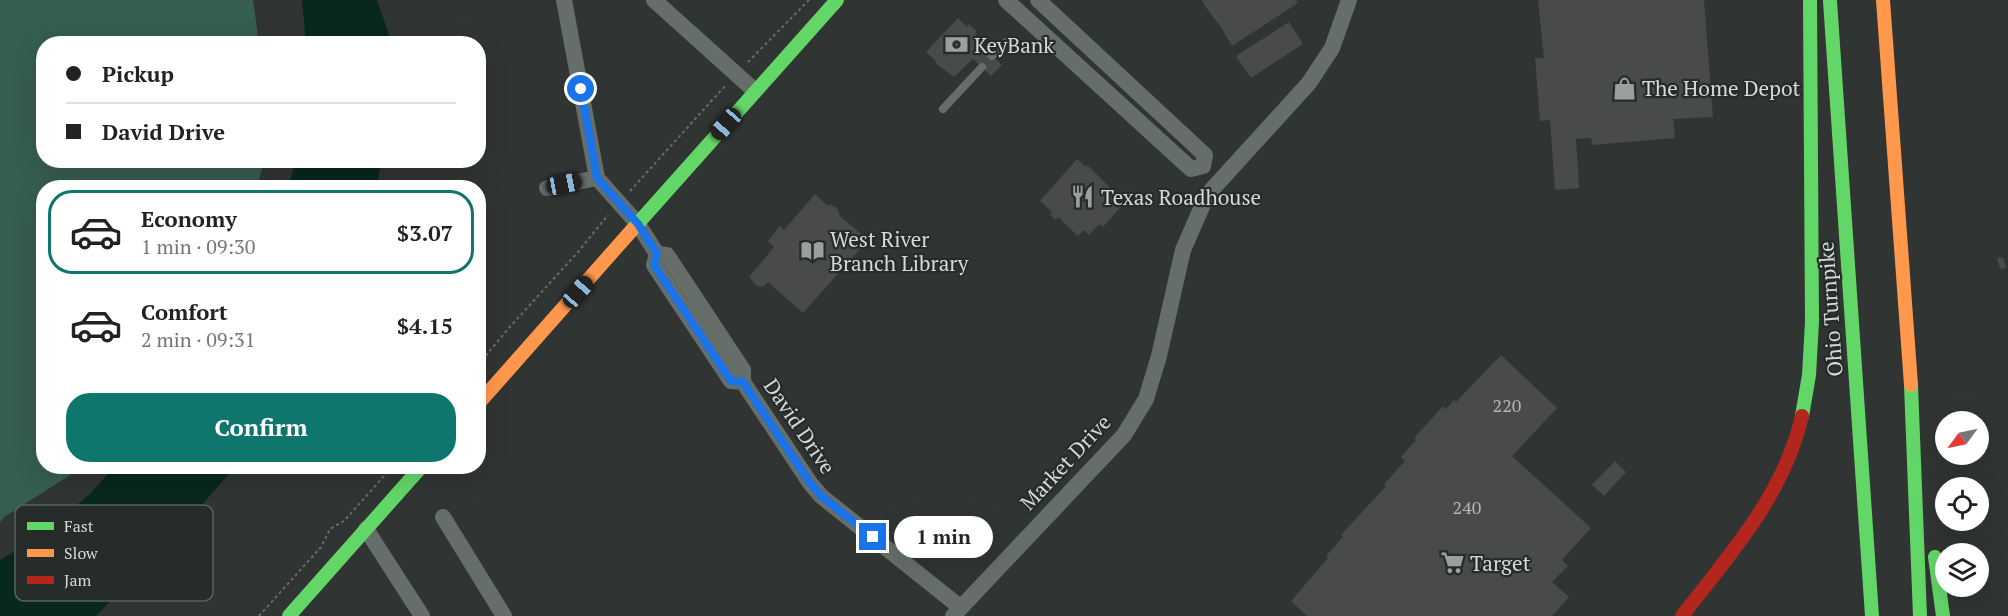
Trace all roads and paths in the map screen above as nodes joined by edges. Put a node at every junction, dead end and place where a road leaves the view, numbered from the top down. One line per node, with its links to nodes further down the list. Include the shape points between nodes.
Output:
1 (564, 0): 18 (street)
2 (654, 0): 14 (street)
3 (809, 0): 14 (path)
4 (837, 0): 15 (main road)
5 (1006, 0): 17 (street, via 1191,170)
6 (1038, 0): 17 (street, via 1205,155)
7 (1349, 0): 19 (street, Market Drive, via 1332,48 1309,83)
8 (1810, 0): 37 (main road, via 1812,346 1808,392 1791,454 1779,479 1748,529)
9 (1830, 0): 38 (main road, Ohio Turnpike)
10 (1882, 0): 24 (main road)
11 (1006, 42): 12 (lane)
12 (992, 56)
13 (982, 67): 16 (lane)
14 (736, 74): 15 (street); 21 (path)
15 (756, 91): 22 (main road)
16 (943, 109)
17 (1203, 166): 19 (street)
18 (597, 178): 20 (street); 21 (street, David Drive)
19 (1220, 182): 32 (street, Market Drive, via 1207,195 1183,250 1159,356 1146,399 1131,424)
20 (547, 188)
21 (619, 202): 22 (street, David Drive); 23 (path)
22 (638, 224): 25 (main road); 32 (street, David Drive, via 657,254 667,255 743,370 743,382 810,483)
23 (486, 355)
24 (1910, 367): 28 (main road); 39 (main road)
25 (486, 395)
26 (386, 474): 33 (path, via 344,521 330,529 321,547)
27 (415, 474): 30 (main road)
28 (1930, 514)
29 (443, 517): 36 (street)
30 (366, 530): 34 (main road); 35 (street)
31 (1934, 547): 40 (main road)
32 (956, 612)
33 (259, 616)
34 (289, 616)
35 (422, 616)
36 (504, 616)
37 (1682, 616)
38 (1872, 616)
39 (1920, 616)
40 (1943, 616)

